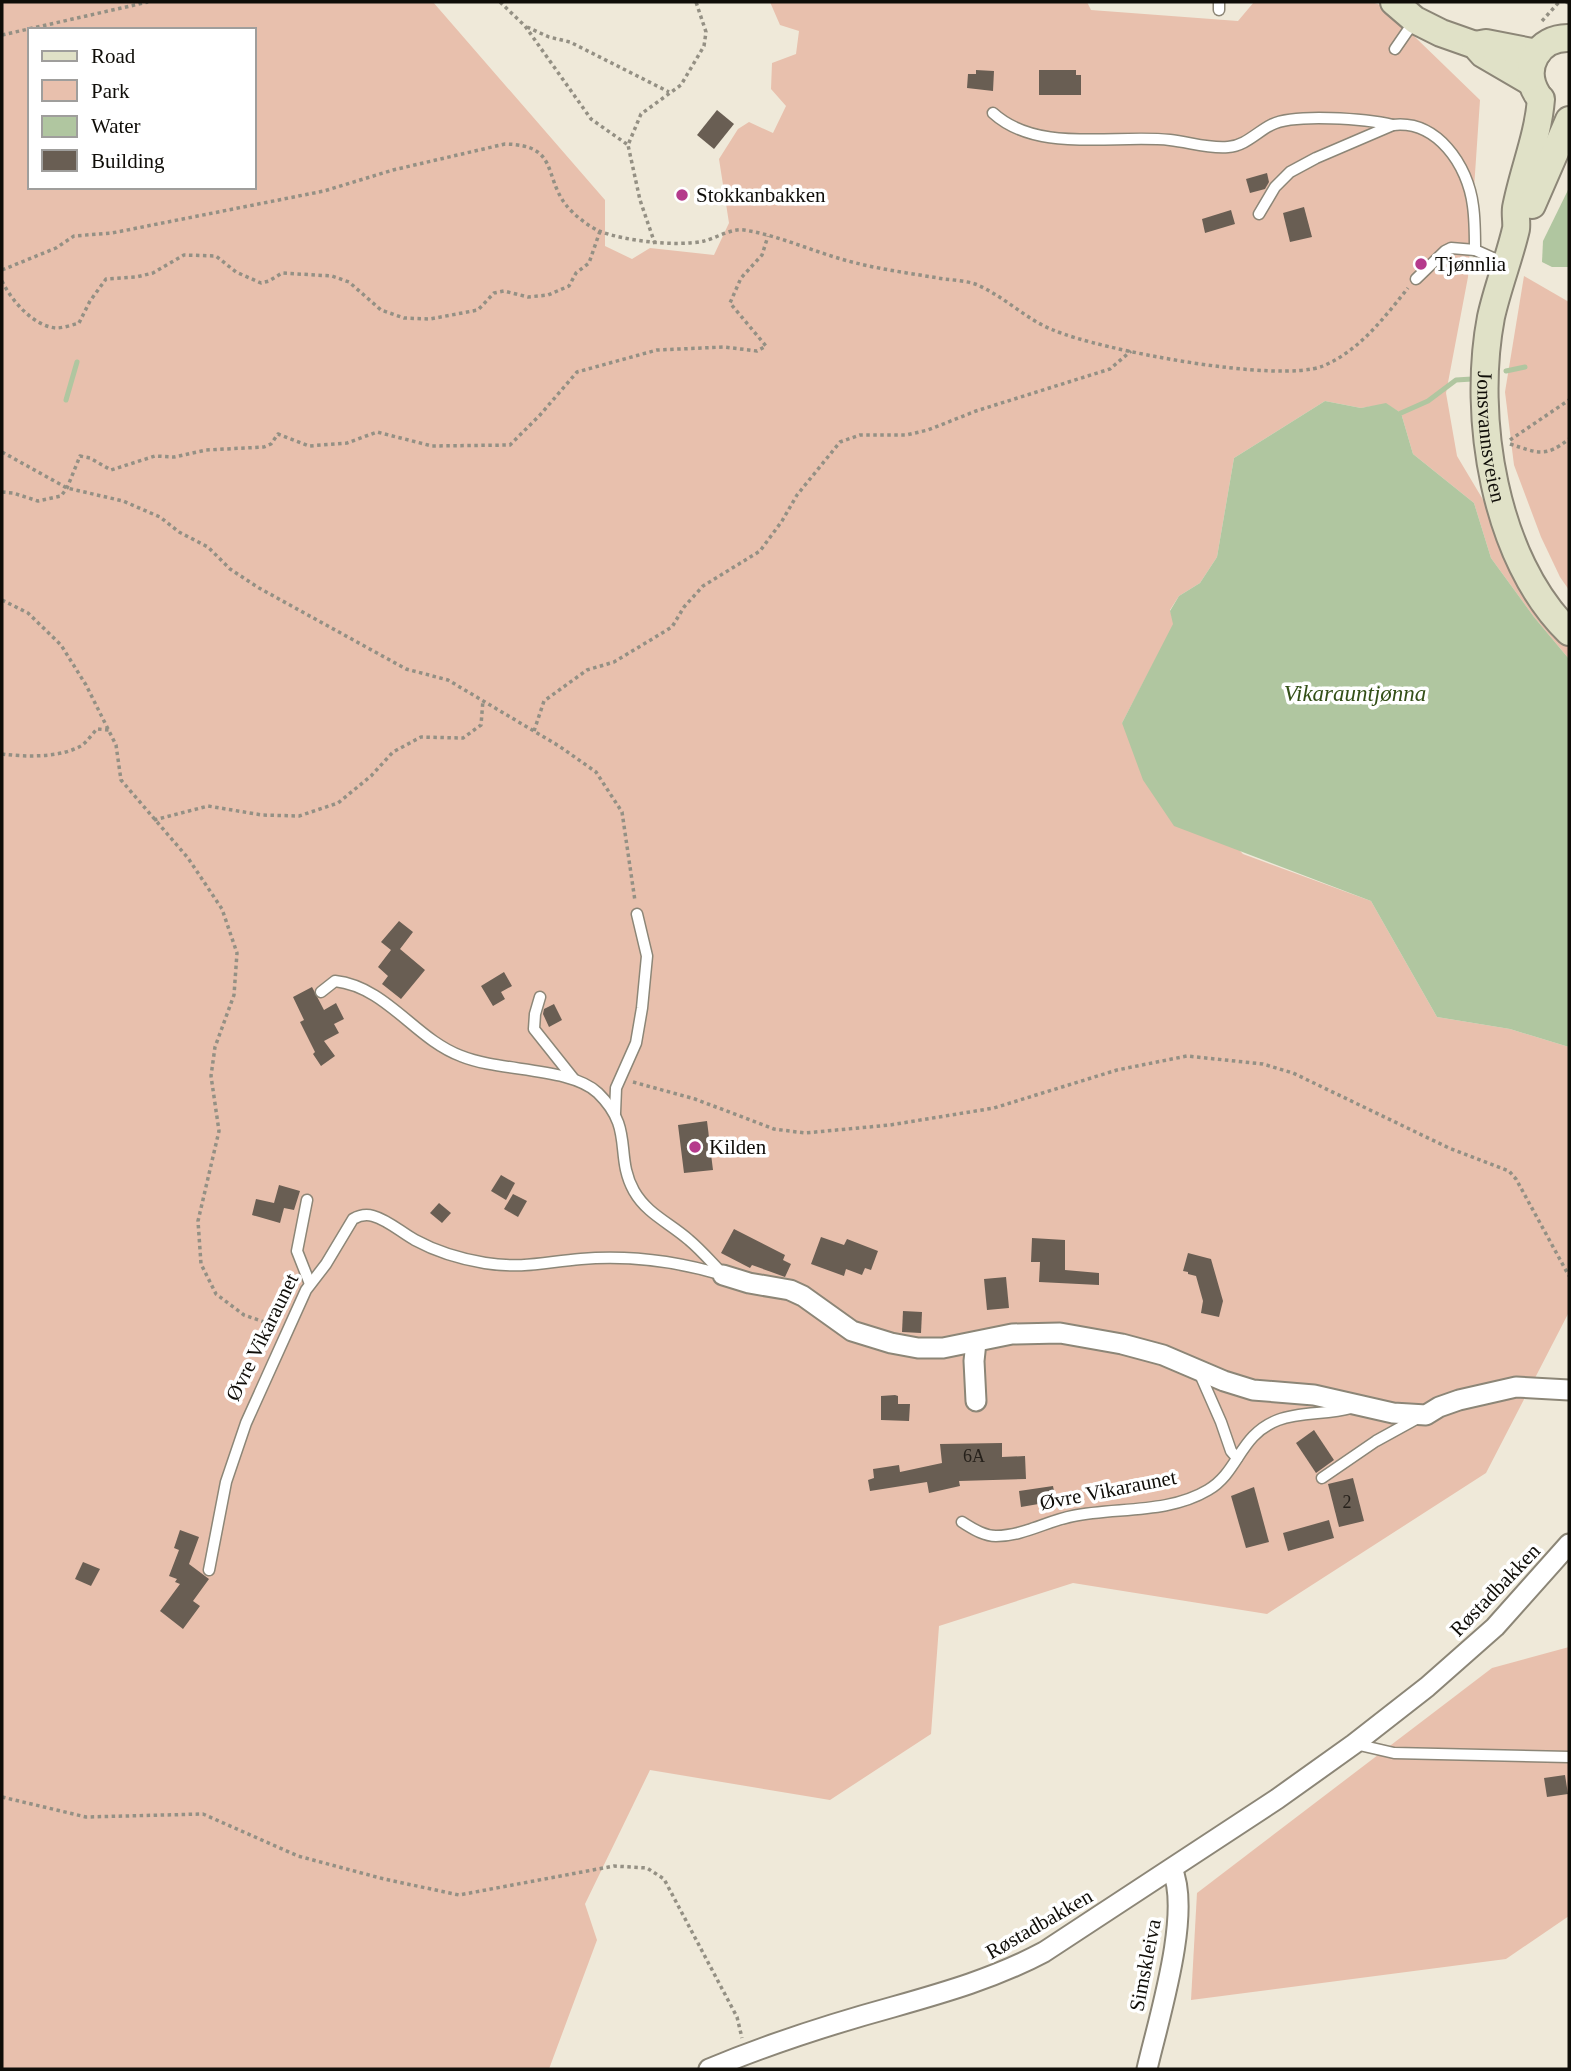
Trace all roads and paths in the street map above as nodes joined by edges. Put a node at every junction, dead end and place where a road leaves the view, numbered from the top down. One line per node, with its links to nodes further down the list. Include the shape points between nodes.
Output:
1 (148, 2): 8 (path)
2 (500, 2): 7 (path)
3 (696, 2): 15 (path, via 706,32 704,46 681,85)
4 (1394, 2): 6 (main road)
5 (1569, 17): 11 (main road)
6 (1415, 20): 12 (main road); 13 (lane)
7 (525, 26): 15 (path); 20 (path, via 591,119)
8 (33, 28)
9 (28, 29): 10 (path)
10 (2, 35)
11 (1553, 44): 12 (main road); 14 (main road, Jonsvannsveien, via 1530,72)
12 (1475, 45): 14 (main road)
13 (1395, 49)
14 (1536, 91): 16 (main road, via 1550,105); 22 (main road, Jonsvannsveien, via 1539,125 1516,210)
15 (670, 93): 20 (path, via 641,114)
16 (1569, 109)
17 (993, 113): 19 (lane, via 1009,125 1044,137 1169,140 1215,147 1238,145 1282,120)
18 (1569, 120): 22 (main road, Jonsvannsveien, via 1528,214)
19 (1393, 125): 21 (lane, via 1290,172); 26 (lane, via 1418,126 1432,133 1461,168 1472,197)
20 (628, 145): 25 (path)
21 (1259, 215)
22 (1517, 226): 27 (main road, Jonsvannsveien)
23 (600, 231): 25 (path); 28 (path, via 565,204 538,152 505,144 324,191 112,233 74,236); 30 (path, via 589,263 569,286 528,298 495,293 478,310 430,319 404,318 381,310 349,282 332,276 282,273 261,283 216,256 184,255 153,273 106,279 79,323 56,328 19,306)
24 (768, 236): 25 (path, via 741,229 701,242); 31 (path, via 855,263 975,284 1050,329); 38 (path, via 762,255 741,278 730,303 766,346 757,351 724,347 657,350 577,372 510,445 432,446 377,432 347,443 309,446 278,434 264,447 155,456 111,470 79,456)
25 (655, 244)
26 (1475, 250): 27 (lane); 29 (lane, via 1451,248)
27 (1504, 263): 41 (main road, Jonsvannsveien, via 1486,363 1489,455 1498,502 1516,549 1542,597)
28 (2, 270)
29 (1416, 279): 31 (path, via 1356,346 1322,366 1283,372 1231,368)
30 (2, 281)
31 (1131, 351): 44 (path, via 1110,369 928,430 860,435 840,442 760,551 703,586 672,627 614,662 587,670 544,701)
32 (1569, 400): 35 (path)
33 (1504, 432): 35 (path)
34 (1569, 439): 35 (path, via 1553,451 1540,453)
35 (1505, 443): 37 (path)
36 (2, 452): 38 (path)
37 (1507, 454)
38 (67, 488): 39 (path, via 61,496 38,501); 42 (path, via 123,501 160,517 208,547 258,588 406,668 448,680)
39 (2, 492)
40 (2, 600): 43 (path, via 28,613 61,645)
41 (1569, 632)
42 (483, 700): 44 (path); 46 (path, via 481,725 463,738 421,737 393,752 338,803 299,816 208,806)
43 (109, 730): 45 (path, via 97,729 83,745 58,753); 46 (path, via 121,780)
44 (534, 730): 47 (path, via 596,772 622,811)
45 (2, 754)
46 (153, 820): 57 (path, via 188,858 222,909 237,953 234,995 215,1047 211,1076 219,1132 198,1221 201,1264 216,1294 244,1315)
47 (637, 914): 51 (lane, via 647,956 642,1008 633,1054)
48 (321, 992): 50 (lane, via 335,981 347,982 391,1005 441,1048 491,1066)
49 (540, 997): 50 (lane, via 534,1029)
50 (573, 1079): 52 (lane, via 598,1093)
51 (619, 1079): 52 (lane); 55 (path, via 695,1099 774,1129 805,1133 994,1108 1117,1070 1187,1056 1262,1064 1293,1073 1509,1171)
52 (615, 1113): 54 (lane, via 628,1176 640,1200 688,1238)
53 (307, 1200): 56 (lane, via 297,1251)
54 (723, 1275): 56 (lane, Øvre Vikaraunet, via 622,1257 526,1267 486,1263 450,1256 376,1217 360,1215); 58 (street, Øvre Vikaraunet, via 790,1290 852,1331 891,1343 943,1348)
55 (1569, 1276)
56 (310, 1283): 57 (lane, Øvre Vikaraunet)
57 (288, 1330): 68 (lane, Øvre Vikaraunet, via 246,1423 226,1482)
58 (976, 1342): 59 (street, Øvre Vikaraunet, via 1012,1334 1060,1333 1122,1344); 61 (street)
59 (1198, 1369): 62 (street, Øvre Vikaraunet, via 1253,1390 1314,1395); 64 (lane)
60 (1569, 1390): 63 (street, Øvre Vikaraunet, via 1516,1387 1459,1400)
61 (976, 1401)
62 (1358, 1406): 63 (street, Øvre Vikaraunet); 64 (lane, Øvre Vikaraunet, via 1277,1420 1246,1442)
63 (1426, 1415): 65 (lane, Øvre Vikaraunet)
64 (1237, 1458): 66 (lane, Øvre Vikaraunet, via 1218,1483 1177,1502 1071,1516 1009,1535 992,1536)
65 (1322, 1478)
66 (962, 1522)
67 (1569, 1544): 69 (street, Røstadbakken, via 1470,1650)
68 (209, 1570)
69 (1354, 1744): 70 (lane, via 1394,1753); 72 (street, Røstadbakken)
70 (1569, 1757)
71 (2, 1797): 73 (path, via 86,1818 203,1814 298,1856 459,1895 614,1866 647,1868 664,1879 737,2017)
72 (1172, 1869): 73 (street, Røstadbakken, via 1009,1970); 75 (street, Simskleiva, via 1178,1918)
73 (746, 2054): 74 (street, Røstadbakken)
74 (709, 2069)
75 (1147, 2069)

